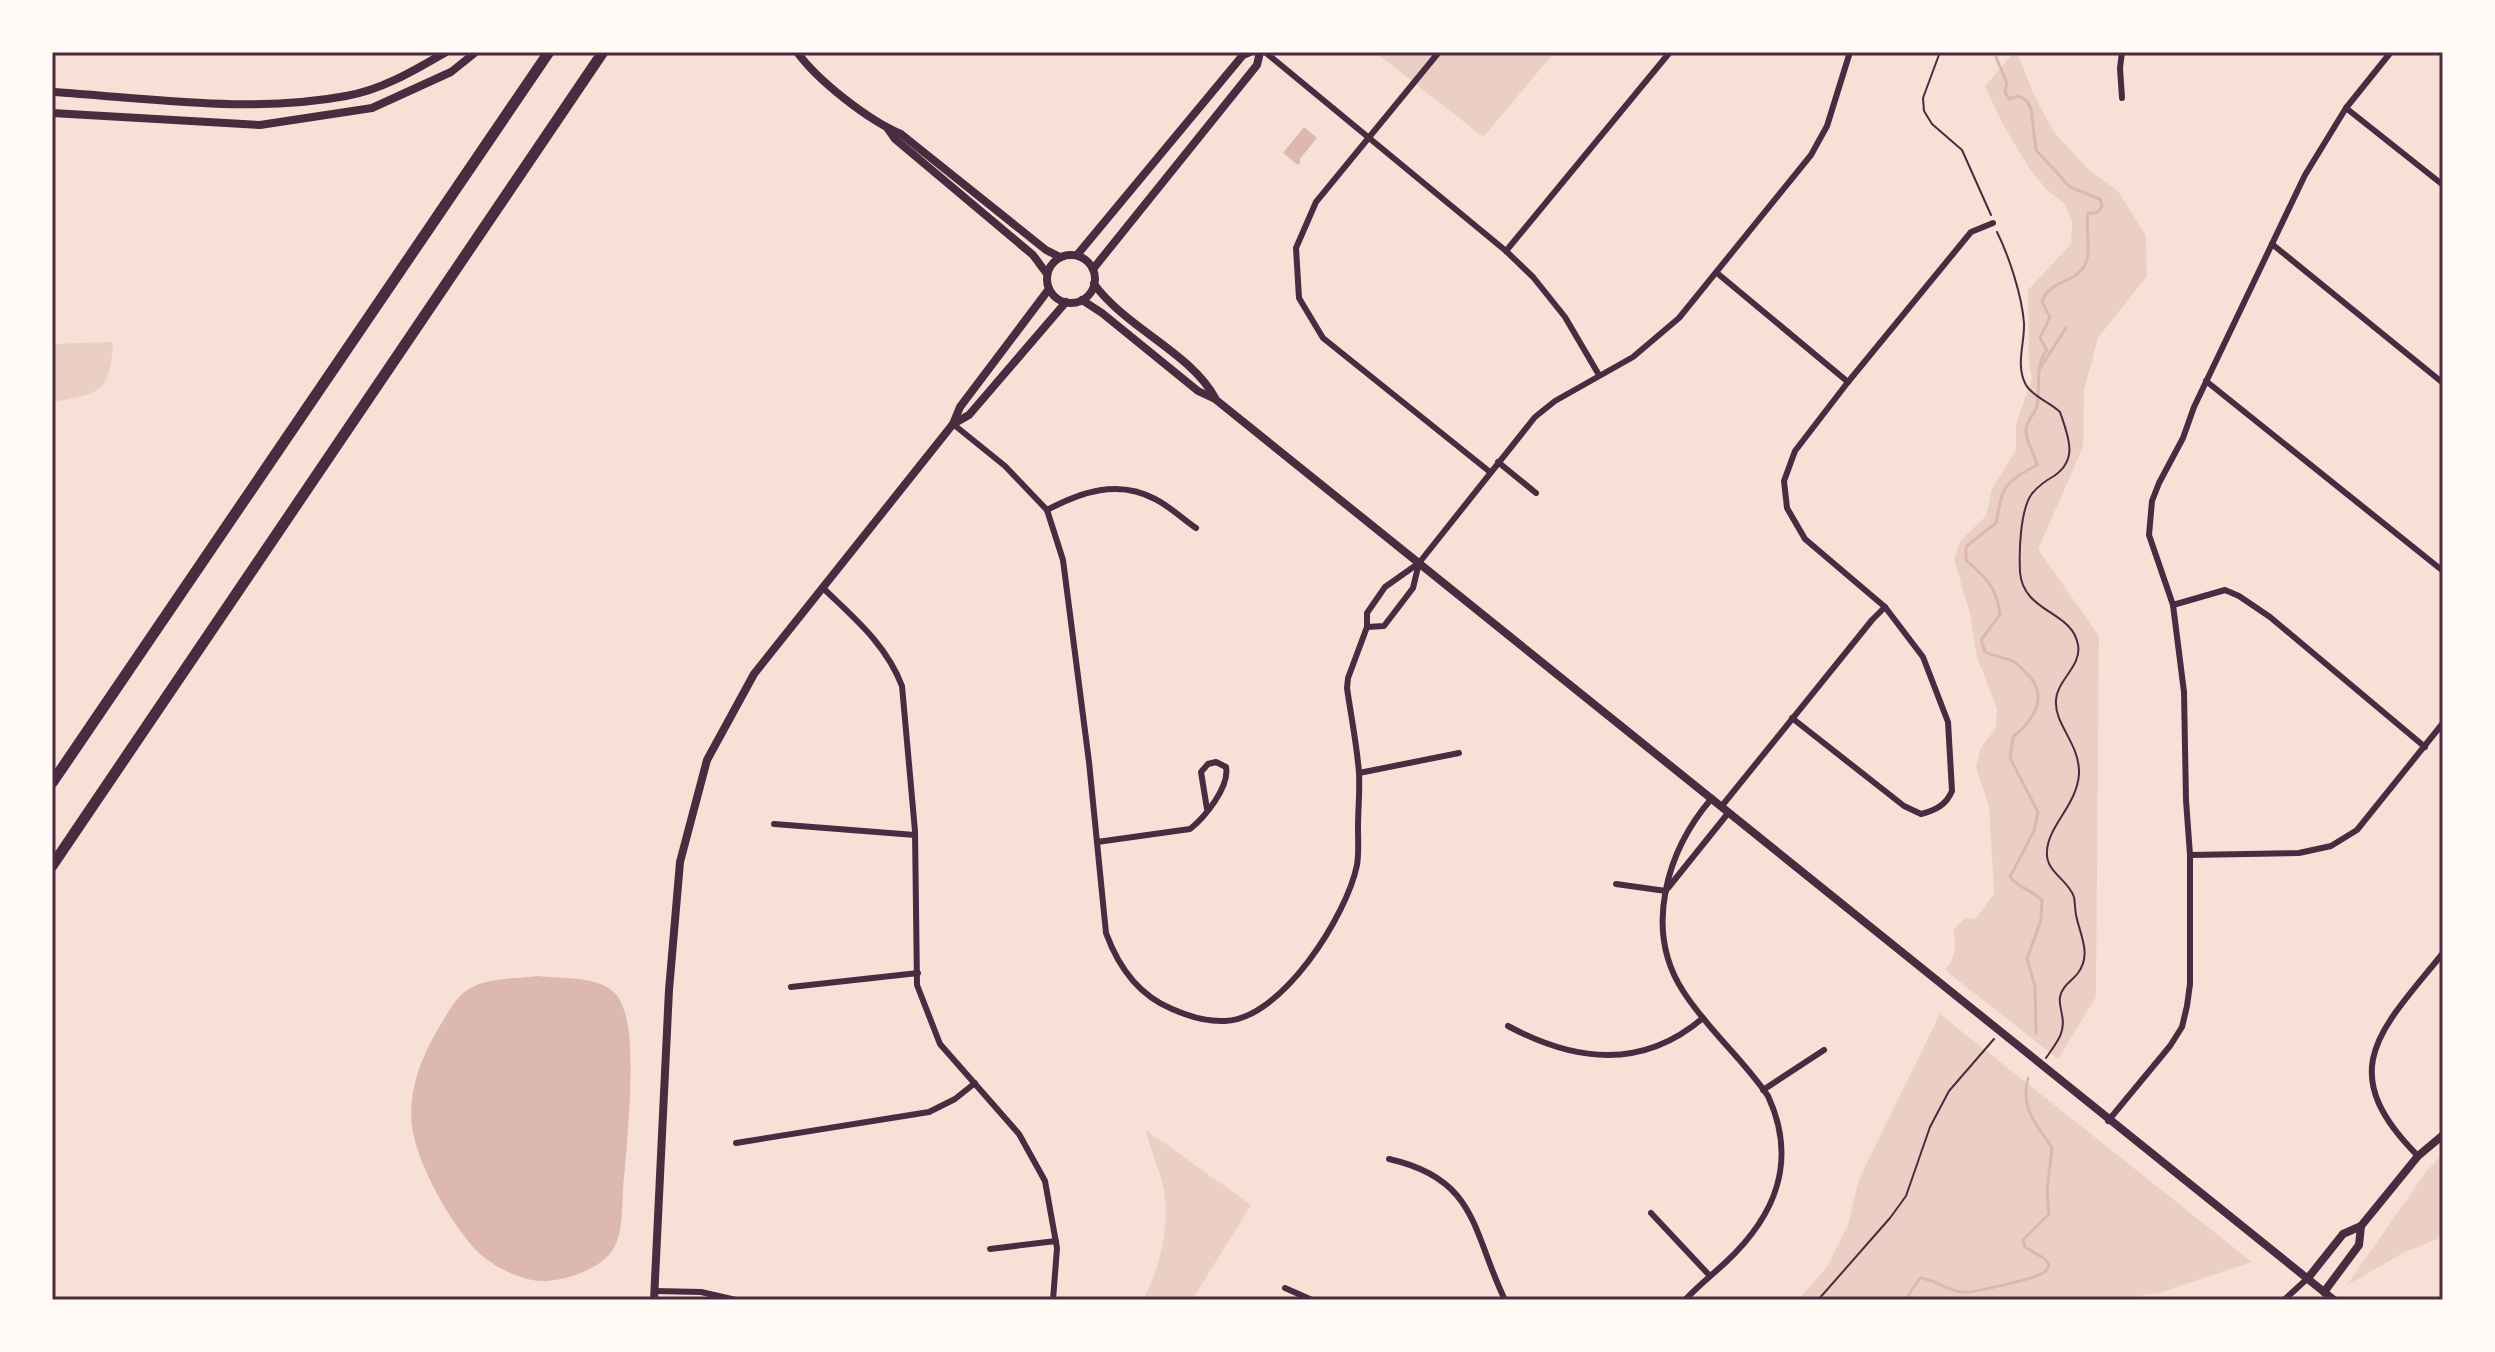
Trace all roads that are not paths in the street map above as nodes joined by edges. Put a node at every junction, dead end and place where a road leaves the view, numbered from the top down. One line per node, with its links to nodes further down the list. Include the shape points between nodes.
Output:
1 (446, 52): 13 (street, via 407,75 348,96 266,106)
2 (476, 52): 16 (street, via 451,72 372,108 260,125)
3 (549, 52): 54 (highway)
4 (603, 52): 62 (highway)
5 (797, 52): 17 (street, via 819,78)
6 (1250, 52): 23 (street)
7 (1262, 52): 18 (street); 25 (street, via 1257,65)
8 (1439, 52): 18 (street)
9 (1670, 52): 22 (street)
10 (1850, 52): 26 (street, via 1827,126 1811,155)
11 (2122, 52): 14 (street)
12 (2391, 52): 15 (street)
13 (52, 92)
14 (2122, 98)
15 (2346, 108): 19 (street); 21 (street)
16 (52, 113)
17 (887, 128): 24 (street); 27 (street, via 1033,255)
18 (1367, 136): 22 (street); 39 (street, via 1316,202 1296,248 1299,298 1323,338)
19 (2443, 185)
20 (1993, 223): 34 (street, via 1971,232)
21 (2272, 244): 33 (street); 35 (street)
22 (1506, 251): 32 (street, via 1565,317)
23 (1077, 255): 24 (street); 25 (street)
24 (1060, 257): 27 (street)
25 (1093, 269): 28 (street)
26 (1717, 273): 32 (street, via 1658,338); 34 (street)
27 (1047, 274): 29 (street)
28 (1094, 284): 30 (street); 36 (street, via 1206,381)
29 (1049, 289): 31 (street); 37 (street, via 960,407)
30 (1082, 300): 31 (street); 36 (street)
31 (1066, 302): 37 (street, via 969,415)
32 (1599, 375): 38 (street, via 1535,417)
33 (2206, 381): 44 (street); 46 (street, via 2159,483 2150,517 2149,535)
34 (1848, 382): 47 (street, via 1795,451 1784,481 1787,508 1805,539)
35 (2443, 383)
36 (1215, 399): 43 (street)
37 (953, 424): 41 (street, via 1005,466); 45 (street)
38 (1498, 462): 39 (street); 40 (street)
39 (1490, 472): 43 (street)
40 (1536, 493)
41 (1047, 510): 42 (street, via 1088,491 1123,489 1154,498); 60 (street, via 1063,560)
42 (1196, 528)
43 (1419, 563): 48 (street, via 1385,587 1367,613); 48 (street, via 1413,588 1384,626); 55 (street)
44 (2443, 571)
45 (823, 588): 59 (street, via 881,643 895,666 902,686); 86 (street, via 754,674 707,760 680,862)
46 (2173, 605): 51 (street, via 2225,590 2239,596); 61 (street, via 2184,692)
47 (1885, 607): 49 (street); 49 (street, via 1923,657 1948,722 1948,801 1921,814 1904,806)
48 (1367, 627): 53 (street, via 1347,688)
49 (1792, 718): 57 (street)
50 (2443, 723): 51 (street)
51 (2425, 747): 61 (street, via 2368,819 2331,846 2299,853)
52 (1459, 753): 53 (street)
53 (1359, 773): 60 (street, via 1357,864 1346,898 1287,989 1265,1006 1227,1021 1165,1006 1128,976 1106,933)
54 (52, 783)
55 (1712, 798): 57 (street); 64 (street, via 1679,847)
56 (1207, 809): 56 (street, via 1227,776 1226,767 1216,762 1201,772); 60 (street, via 1190,829)
57 (1725, 810): 64 (street); 73 (street)
58 (774, 824): 59 (street)
59 (915, 835): 66 (street)
60 (1097, 842)
61 (2190, 855): 73 (street, via 2190,984 2182,1027)
62 (52, 866)
63 (1616, 884): 64 (street)
64 (1666, 891): 68 (street, via 1662,917 1667,957 1681,989)
65 (2443, 953): 76 (street, via 2394,1013 2376,1042 2371,1067 2376,1103)
66 (918, 973): 67 (street); 71 (street, via 917,985 940,1044)
67 (791, 987)
68 (1703, 1018): 69 (street, via 1657,1047 1615,1055 1551,1046); 72 (street)
69 (1508, 1026)
70 (1824, 1050): 72 (street)
71 (975, 1083): 75 (street, via 929,1112); 80 (street, via 1019,1134 1045,1181)
72 (1763, 1090): 82 (street, via 1781,1133 1778,1188 1742,1246)
73 (2108, 1121): 83 (street)
74 (2443, 1135): 76 (street)
75 (736, 1143)
76 (2418, 1156): 79 (street)
77 (1389, 1159): 90 (street, via 1421,1169 1462,1200)
78 (1651, 1213): 82 (street)
79 (2361, 1226): 83 (street, via 2343,1234); 85 (street, via 2359,1245)
80 (1056, 1241): 81 (street); 88 (street)
81 (990, 1249)
82 (1710, 1276): 91 (street)
83 (2308, 1278): 85 (street); 92 (street)
84 (1285, 1288): 89 (street)
85 (2324, 1292): 93 (street); 94 (street)
86 (655, 1296): 87 (street, via 701,1292)
87 (736, 1300)
88 (1053, 1300)
89 (1312, 1300)
90 (1505, 1300)
91 (1685, 1300)
92 (2284, 1300)
93 (2315, 1300)
94 (2334, 1300)

